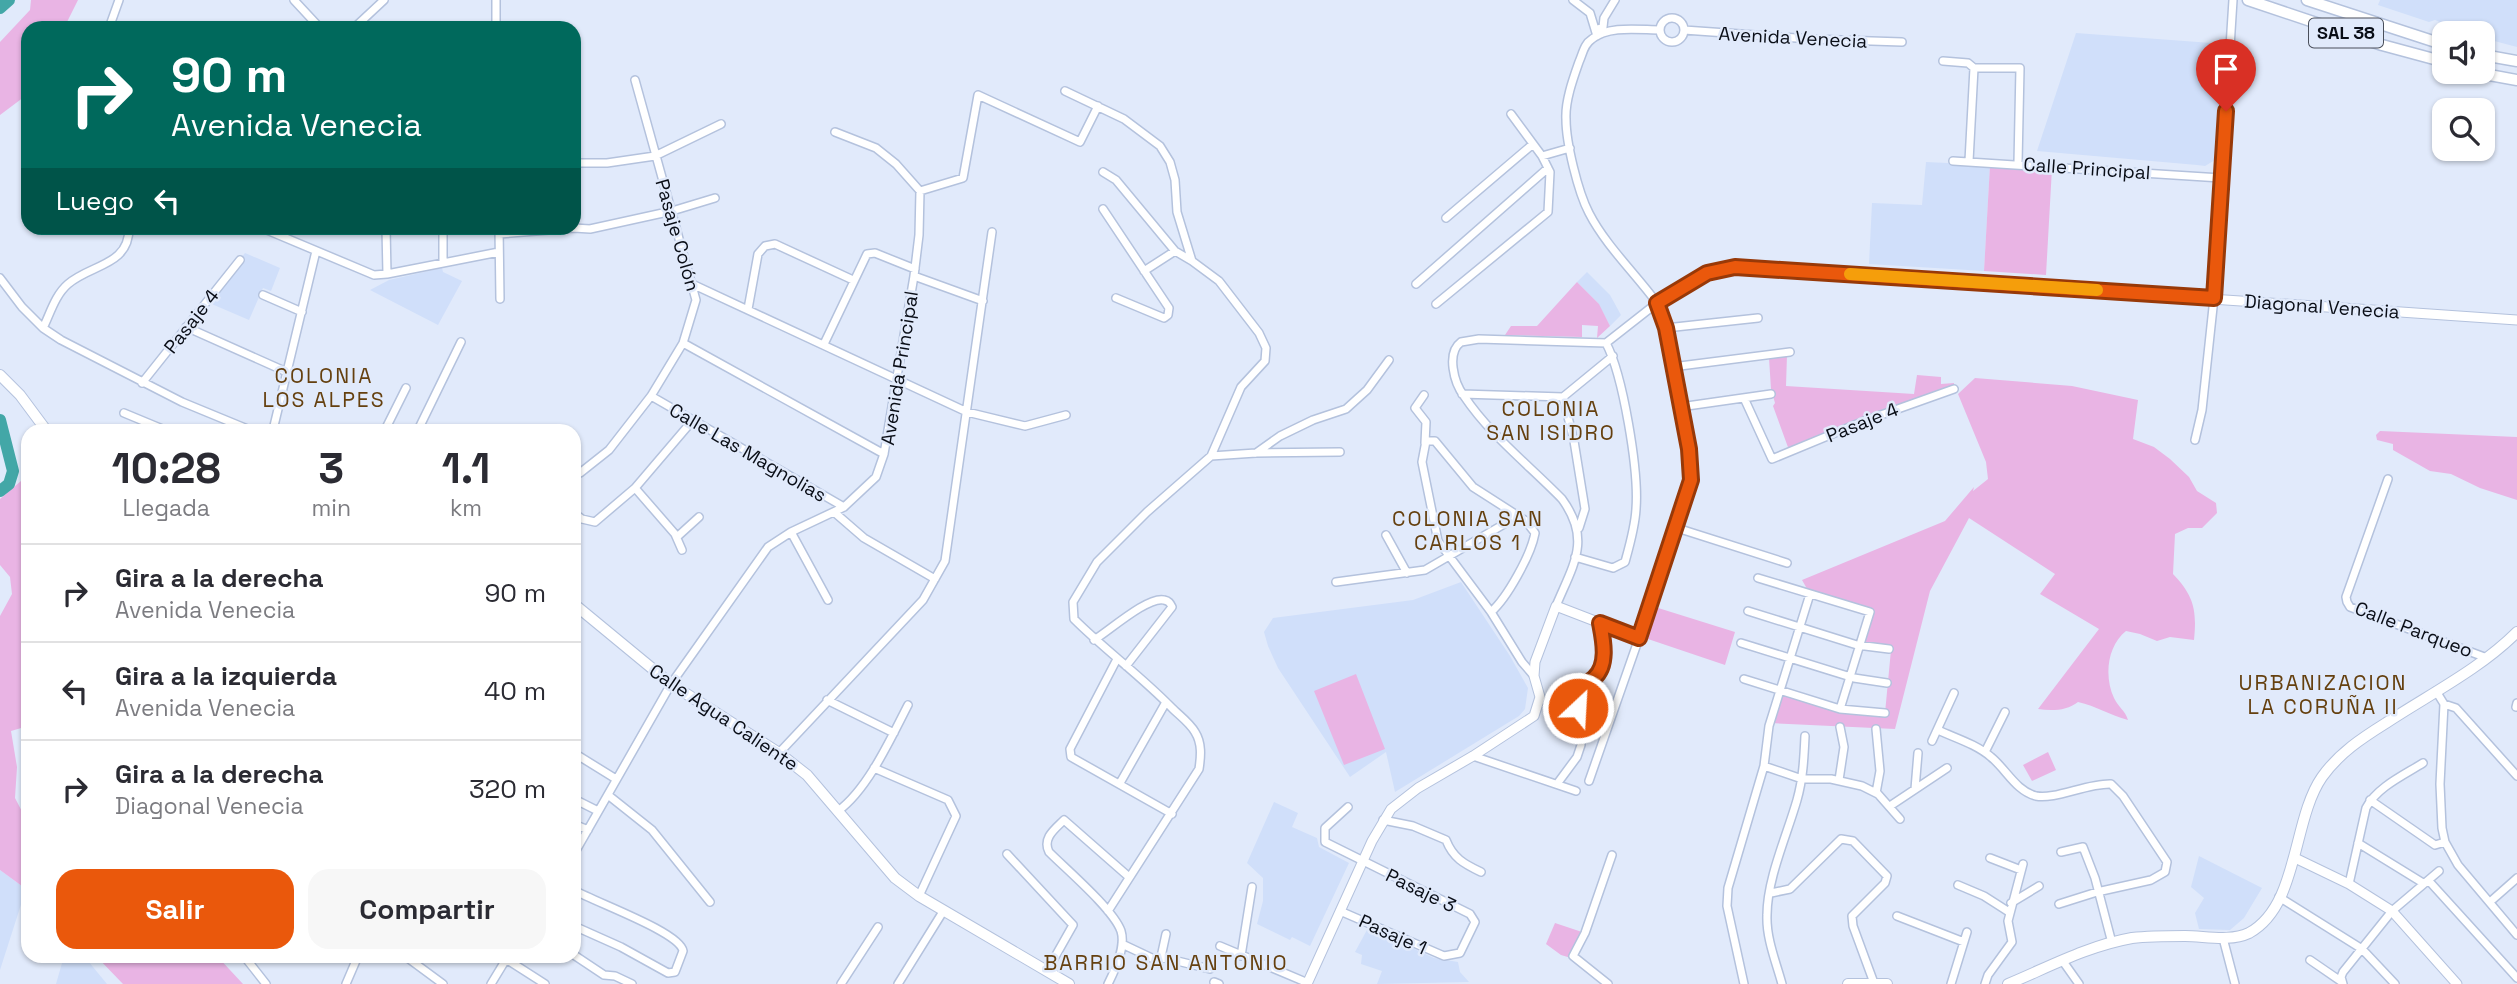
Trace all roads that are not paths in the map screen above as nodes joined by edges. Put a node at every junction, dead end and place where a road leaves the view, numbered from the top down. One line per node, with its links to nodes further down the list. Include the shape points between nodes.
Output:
1 (119, 0): 11 (street)
2 (294, 0): 12 (street)
3 (384, 0): 13 (street)
4 (496, 0): 14 (street)
5 (1573, 0): 17 (street, via 1590,13)
6 (1615, 0): 17 (street)
7 (2233, 0): 45 (street)
8 (2248, 0): 21 (highway, SAL 38)
9 (2298, 0): 10 (highway)
10 (2307, 0): 18 (highway, SAL 38)
11 (112, 21)
12 (314, 21)
13 (362, 21)
14 (496, 21)
15 (1660, 30): 16 (street, via 1671,18 1682,22); 16 (street, via 1665,40 1674,42); 17 (street)
16 (1685, 30): 19 (street, Avenida Venecia)
17 (1597, 33): 36 (street, via 1585,47 1570,95 1565,117)
18 (2432, 41)
19 (1902, 42)
20 (2495, 57): 23 (highway)
21 (2432, 59)
22 (1943, 61): 24 (street, via 1968,63)
23 (2516, 61)
24 (1974, 68): 40 (street); 42 (street, via 2020,68)
25 (2495, 70): 26 (highway)
26 (2517, 74)
27 (2495, 76): 29 (highway)
28 (635, 80): 37 (street, Pasaje Colón)
29 (2517, 80)
30 (1065, 91): 31 (street)
31 (1098, 106): 46 (street, via 1080,142 978,96 964,178); 62 (street, via 1160,146 1170,162 1177,212)
32 (1511, 114): 35 (street)
33 (721, 124): 37 (street)
34 (835, 132): 46 (street, via 876,148)
35 (1533, 144): 38 (street); 50 (street)
36 (1570, 148): 38 (street); 76 (street, via 1588,212)
37 (655, 156): 41 (street); 49 (street, Pasaje Colón)
38 (1542, 156): 43 (street)
39 (1952, 161): 40 (street, Calle Principal)
40 (1969, 161): 42 (street, Calle Principal)
41 (581, 163)
42 (2018, 163): 45 (street, Calle Principal)
43 (1548, 168): 70 (street); 77 (street, via 1548,212)
44 (1103, 172): 59 (street, via 1116,180)
45 (2221, 178): 73 (street)
46 (920, 191): 65 (street, Avenida Principal)
47 (715, 198): 49 (street)
48 (1103, 209): 64 (street)
49 (672, 211): 51 (street); 69 (street, Pasaje Colón)
50 (1446, 218)
51 (581, 229)
52 (992, 232): 75 (street)
53 (128, 235): 83 (street, via 127,246 116,258 60,292)
54 (279, 235): 58 (street)
55 (386, 235): 66 (street)
56 (443, 235): 63 (street)
57 (499, 235): 60 (street)
58 (316, 251): 66 (street, via 370,274); 79 (street)
59 (1175, 251): 62 (street); 64 (street)
60 (499, 253): 63 (street); 74 (street)
61 (240, 260): 82 (street, Pasaje 4)
62 (1192, 261): 121 (street, via 1219,281 1266,348 1265,361 1241,387)
63 (443, 263): 66 (street)
64 (1144, 271): 72 (street, via 1169,308 1168,315 1164,318)
65 (914, 273): 68 (street, via 871,252); 75 (street); 95 (street, Avenida Principal)
66 (387, 274)
67 (0, 278): 83 (street)
68 (853, 280): 78 (street, via 775,244 765,246 758,254); 88 (street)
69 (692, 284): 78 (street); 86 (street, Pasaje Colón, via 696,300)
70 (1416, 284)
71 (263, 295): 79 (street)
72 (1116, 298)
73 (2214, 298): 76 (street, Diagonal Venecia, via 1735,267 1707,273); 81 (street, Diagonal Venecia); 116 (street)
74 (500, 299)
75 (983, 301): 106 (street)
76 (1657, 303): 84 (street); 87 (street, Diagonal Venecia)
77 (1436, 304)
78 (748, 309): 88 (street)
79 (302, 312): 93 (street)
80 (1758, 318): 84 (street)
81 (2517, 320)
82 (186, 327): 93 (street); 96 (street, Pasaje 4)
83 (43, 328): 96 (street)
84 (1666, 328): 92 (street)
85 (461, 342): 115 (street)
86 (683, 343): 102 (street, Pasaje Colón); 120 (street)
87 (1606, 343): 90 (street); 99 (street, via 1461,342 1453,352 1453,366)
88 (824, 344): 95 (street)
89 (1790, 352): 92 (street)
90 (1613, 356): 103 (street); 137 (street, via 1632,447 1637,504 1632,536 1625,562 1613,568)
91 (1389, 360): 119 (street, via 1346,409 1312,420)
92 (1672, 367): 105 (street)
93 (289, 373): 113 (street)
94 (0, 375): 110 (main road)
95 (897, 378): 106 (street); 120 (street, Avenida Principal)
96 (142, 383): 112 (street)
97 (406, 388): 114 (street)
98 (1954, 389): 104 (street, Pasaje 4, via 1772,459)
99 (1462, 394): 103 (street); 131 (street, via 1562,499)
100 (1771, 394): 104 (street)
101 (1424, 395): 117 (street, via 1415,408 1426,422)
102 (651, 396): 109 (street, Calle Las Magnolias); 122 (street, Pasaje Colón, via 609,450)
103 (1563, 397): 131 (street, via 1585,509)
104 (1744, 398): 105 (street)
105 (1680, 407): 130 (street, via 1691,480)
106 (967, 412): 108 (street, via 1025,426); 141 (street, via 945,561)
107 (124, 413): 111 (street)
108 (1066, 415)
109 (692, 420): 124 (street); 125 (street, Calle Las Magnolias)
110 (42, 424)
111 (151, 424)
112 (233, 424)
113 (276, 424)
114 (388, 424)
115 (421, 424)
116 (2195, 440)
117 (1425, 444): 127 (street, via 1435,441 1473,487); 136 (street, via 1422,462 1433,526)
118 (1340, 452): 119 (street)
119 (1256, 453): 121 (street)
120 (884, 454): 125 (street, Avenida Principal, via 876,477)
121 (1211, 456): 153 (street, via 1097,562 1073,602 1074,619)
122 (581, 472)
123 (2388, 479): 158 (street, Calle Parqueo, via 2347,603)
124 (635, 488): 129 (street, via 595,522); 134 (street)
125 (844, 507): 126 (street, Avenida Principal)
126 (834, 512): 132 (street, Avenida Principal); 141 (street, via 864,538)
127 (1518, 516): 136 (street); 148 (street, via 1535,533 1533,545 1502,602)
128 (699, 517): 134 (street)
129 (581, 518)
130 (1677, 528): 138 (street); 152 (street)
131 (1579, 529): 137 (street)
132 (791, 532): 144 (street); 165 (street, Avenida Principal, via 768,547)
133 (1386, 535): 139 (street)
134 (677, 537): 135 (street)
135 (682, 550)
136 (1450, 556): 139 (street, via 1425,570); 148 (street)
137 (1575, 557): 145 (street)
138 (1787, 564)
139 (1407, 573): 142 (street)
140 (1758, 578): 143 (street)
141 (935, 579): 169 (street, via 923,600)
142 (1336, 582)
143 (1810, 594): 150 (street); 155 (street, via 1870,612)
144 (828, 600)
145 (1556, 606): 149 (street); 161 (street)
146 (581, 610): 165 (main road, Calle Agua Caliente)
147 (1748, 611): 150 (street)
148 (1491, 612): 161 (street)
149 (1600, 623): 152 (street); 197 (street, via 1604,650 1600,671 1578,694 1581,745)
150 (1799, 627): 155 (street); 157 (street)
151 (2517, 632): 158 (main road)
152 (1639, 638): 194 (street)
153 (1094, 640): 159 (street); 160 (street, via 1151,601 1169,602 1172,607)
154 (1741, 643): 157 (street)
155 (1860, 645): 156 (street); 162 (street)
156 (1889, 649)
157 (1790, 658): 162 (street); 166 (street)
158 (2487, 658): 167 (main road)
159 (1117, 659): 160 (street); 196 (street, via 1069,749 1071,757)
160 (1126, 666): 170 (street)
161 (1534, 676): 185 (street, via 1540,697 1534,716)
162 (1850, 677): 164 (street); 173 (street)
163 (1744, 679): 166 (street)
164 (1887, 682)
165 (671, 684): 183 (main road, Calle Agua Caliente); 192 (street, Avenida Principal)
166 (1780, 690): 173 (street); 188 (street)
167 (2435, 691): 171 (street); 220 (main road, via 2356,742 2330,766 2309,800)
168 (1954, 693): 178 (street)
169 (827, 700): 179 (street); 183 (street)
170 (1166, 702): 196 (street); 208 (street, via 1194,730 1201,756 1199,769)
171 (2444, 704): 191 (street, via 2456,708); 214 (street, via 2440,784)
172 (908, 705): 179 (street)
173 (1840, 709): 175 (street)
174 (2005, 712): 182 (street)
175 (1885, 713)
176 (1840, 727): 195 (street, via 1844,747)
177 (1876, 729): 200 (street, via 1880,771)
178 (1938, 730): 181 (street); 182 (street)
179 (894, 733): 189 (street)
180 (1805, 736): 193 (street)
181 (1932, 741)
182 (1985, 752): 231 (street, via 2019,786 2037,796 2111,784 2123,796 2167,867 2151,880)
183 (779, 753): 207 (main road, Calle Agua Caliente, via 807,775)
184 (1918, 753): 198 (street)
185 (1473, 756): 197 (street); 210 (street, via 1418,788)
186 (581, 757): 192 (street)
187 (2423, 763): 202 (street)
188 (1764, 766): 193 (street); 285 (street, via 1726,899)
189 (874, 768): 207 (street); 234 (street, via 948,800 956,816)
190 (1947, 768): 198 (street)
191 (2517, 776)
192 (616, 779): 201 (street, Avenida Principal)
193 (1802, 779): 195 (street); 232 (street)
194 (1589, 780)
195 (1839, 780): 200 (street)
196 (1120, 783): 208 (street)
197 (1556, 784): 199 (street)
198 (1915, 789): 204 (street)
199 (1576, 791)
200 (1876, 793): 204 (street)
201 (608, 795): 206 (street, Avenida Principal); 237 (street, via 652,830)
202 (2370, 800): 214 (street, via 2435,845); 215 (street)
203 (581, 802): 206 (street)
204 (1890, 806): 209 (street)
205 (1348, 807): 221 (street, Pasaje 3, via 1325,828 1325,842)
206 (598, 811): 212 (street, Avenida Principal)
207 (838, 811): 234 (main road, Calle Agua Caliente, via 888,871)
208 (1172, 814): 224 (street)
209 (1900, 818)
210 (1383, 820): 221 (street); 223 (street, via 1446,840 1452,854)
211 (581, 827): 212 (street)
212 (588, 830): 213 (street, Avenida Principal)
213 (581, 842)
214 (2445, 842): 236 (street)
215 (2358, 843): 226 (street); 227 (street)
216 (2061, 852): 231 (street, via 2083,847)
217 (1007, 854): 269 (street, via 1073,925)
218 (1612, 855): 284 (street, via 1573,956)
219 (1990, 858): 238 (street, via 2022,867)
220 (2295, 858): 227 (street); 235 (main road)
221 (1363, 862): 242 (street); 258 (street, Pasaje 3, via 1470,914 1475,922 1460,953)
222 (2439, 871): 226 (street)
223 (1481, 872)
224 (1129, 877): 241 (street); 241 (street, via 1064,820 1049,836 1048,849)
225 (2517, 877): 236 (street)
226 (2426, 882): 243 (street); 270 (street)
227 (2349, 884): 243 (street)
228 (1958, 885): 244 (street)
229 (2039, 886): 238 (street)
230 (1252, 887): 257 (street)
231 (2098, 892): 239 (street); 253 (street)
232 (1770, 893): 272 (street, via 1790,889 1841,839 1853,841 1887,876 1852,916); 286 (street, via 1767,923)
233 (581, 894): 247 (street, via 649,924 681,943 683,951 675,972 668,973)
234 (919, 895): 240 (main road, Calle Agua Caliente)
235 (2279, 897): 251 (main road, via 2260,925); 256 (street)
236 (2491, 901): 250 (street)
237 (709, 902)
238 (2011, 903): 244 (street)
239 (2059, 904)
240 (944, 910): 269 (main road, Calle Agua Caliente); 281 (street)
241 (1108, 911): 254 (street, via 1121,930)
242 (1340, 911): 258 (street, Pasaje 1); 271 (street)
243 (2392, 911): 256 (street); 295 (street)
244 (2009, 912): 290 (street, via 2012,942)
245 (1897, 916): 252 (street)
246 (878, 927): 280 (street)
247 (581, 929)
248 (1967, 932): 252 (street)
249 (1166, 934): 259 (street)
250 (2517, 935)
251 (2224, 938): 253 (main road, via 2152,936); 293 (street)
252 (1964, 942): 289 (street)
253 (2112, 943): 261 (main road)
254 (1122, 944): 259 (street, via 1152,960); 283 (street)
255 (1220, 946): 257 (street)
256 (2362, 949): 273 (street); 294 (street)
257 (1241, 956): 271 (street)
258 (1447, 956)
259 (1161, 957): 268 (street)
260 (581, 960): 279 (street, via 604,975)
261 (2062, 960): 291 (main road); 292 (street)
262 (2310, 960): 273 (street)
263 (250, 963): 274 (street)
264 (355, 963): 275 (street)
265 (414, 963): 276 (street)
266 (503, 963): 277 (street)
267 (515, 963): 278 (street)
268 (1210, 969)
269 (1047, 971): 282 (main road, Calle Agua Caliente)
270 (2517, 978)
271 (1307, 983)
272 (1874, 983): 287 (main road); 288 (main road)
273 (2340, 983)
274 (266, 984)
275 (346, 984)
276 (443, 984)
277 (491, 984)
278 (545, 984)
279 (632, 984)
280 (841, 984)
281 (898, 984)
282 (1069, 984)
283 (1108, 984)
284 (1608, 984)
285 (1744, 984)
286 (1782, 984)
287 (1848, 984)
288 (1887, 984)
289 (1951, 984)
290 (1985, 984)
291 (2008, 984)
292 (2079, 984)
293 (2235, 984)
294 (2395, 984)
295 (2457, 984)

